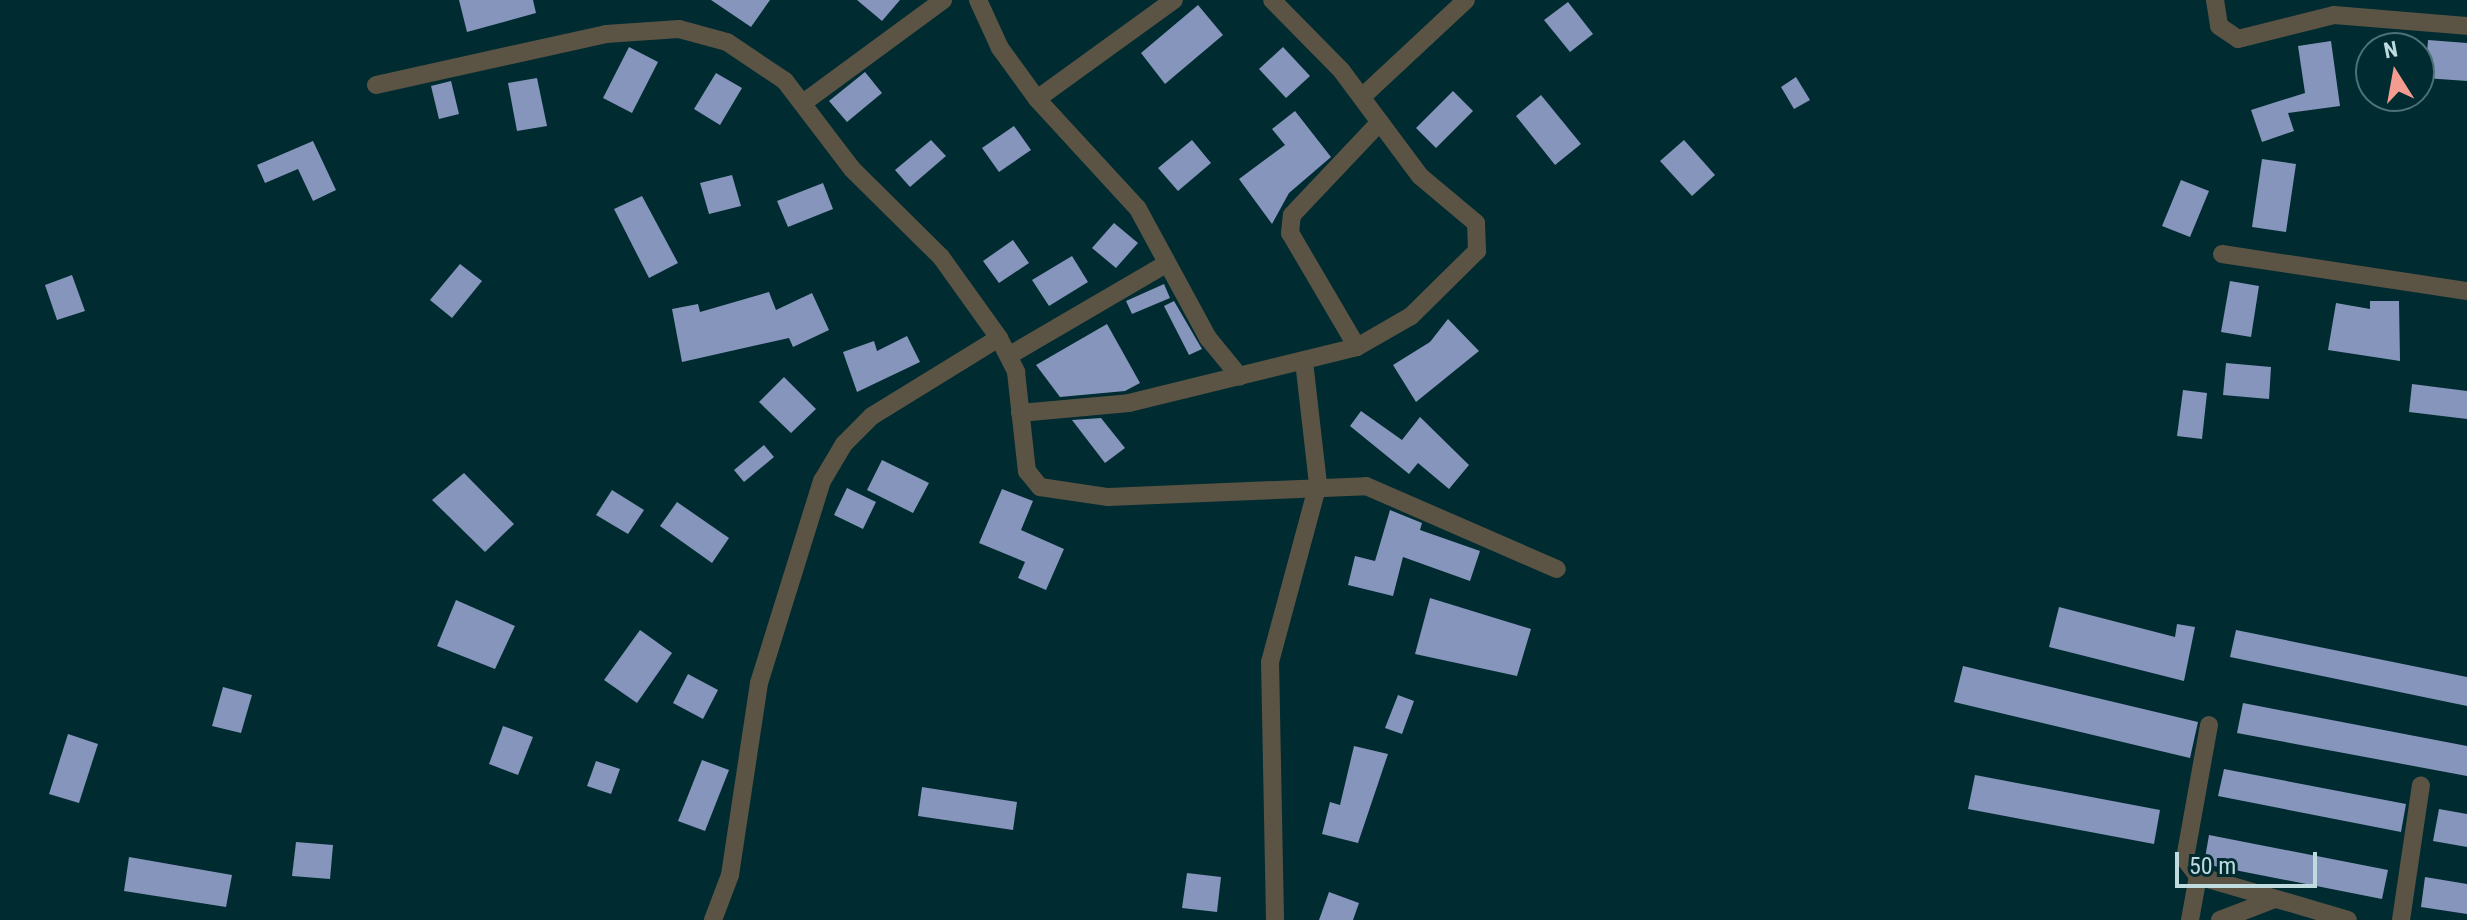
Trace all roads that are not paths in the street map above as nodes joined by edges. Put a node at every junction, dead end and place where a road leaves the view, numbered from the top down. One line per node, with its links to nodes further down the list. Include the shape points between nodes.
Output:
1 (943, 0): 11 (street)
2 (978, 0): 10 (street, via 1000,48)
3 (1174, 0): 10 (street)
4 (1272, 0): 9 (street)
5 (1466, 0): 9 (street)
6 (2215, 0): 7 (street, via 2219,26 2238,39 2334,15)
7 (2467, 26)
8 (376, 85): 11 (street, via 606,34 679,29 727,42 785,81)
9 (1362, 97): 12 (street)
10 (1037, 99): 14 (street, via 1138,209)
11 (803, 103): 16 (street, via 852,169 941,257)
12 (1380, 122): 17 (street, via 1292,215 1290,233); 17 (street, via 1420,176 1462,205 1481,237 1477,251 1411,316)
13 (2222, 254): 15 (street)
14 (1164, 265): 18 (street); 20 (street)
15 (2467, 291)
16 (999, 338): 18 (street); 28 (street, via 872,416 844,444 822,481 759,683 730,875)
17 (1357, 347): 19 (street)
18 (1010, 355): 21 (street)
19 (1304, 362): 20 (street); 22 (street)
20 (1240, 377): 21 (street, via 1129,403)
21 (1020, 413): 22 (street, via 1027,471 1040,487 1067,495)
22 (1318, 484): 23 (street, via 1390,492); 29 (street, via 1270,662)
23 (1557, 569)
24 (2209, 725): 26 (street, via 2187,829 2185,859)
25 (2421, 785): 33 (street)
26 (2198, 876): 27 (street); 30 (street)
27 (2275, 899): 31 (street); 32 (street)
28 (713, 920)
29 (1275, 920)
30 (2190, 920)
31 (2220, 920)
32 (2348, 920)
33 (2401, 920)

